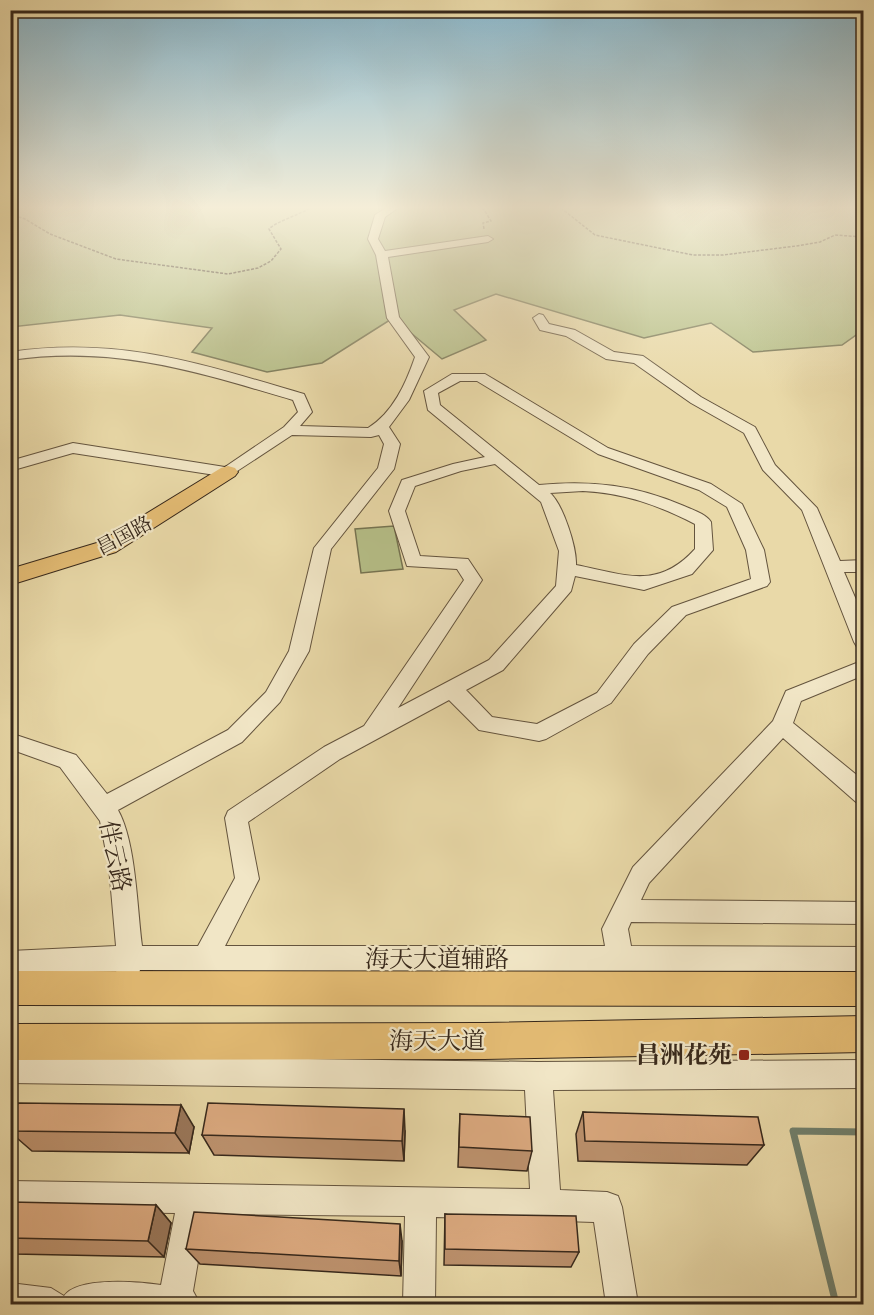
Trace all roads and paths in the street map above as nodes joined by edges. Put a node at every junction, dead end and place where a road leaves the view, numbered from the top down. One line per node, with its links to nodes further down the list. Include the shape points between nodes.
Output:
1 (193, 269): 2 (path, via 228,274)
2 (254, 269)
3 (385, 269): 6 (street, via 393,318 422,357 414,380)
4 (539, 318): 13 (street, via 544,327 570,333 611,356 638,359 696,400 750,430 768,467 809,508)
5 (10, 356): 7 (street, via 72,348 119,350 183,364 299,398 305,412)
6 (382, 428): 7 (street, via 355,434); 23 (street, via 393,444 386,469 323,548 299,651 273,697 235,736)
7 (289, 430): 10 (street)
8 (499, 459): 11 (street); 18 (street, via 433,407 431,391 457,377 480,377 603,451 705,487 734,504 755,550 761,582 679,611 641,649 604,698 539,733 486,724); 20 (street, via 408,483 397,511 413,562 462,563 473,579)
9 (10, 466): 10 (street, via 73,448)
10 (228, 472): 15 (main road, 昌国路, via 108,548)
11 (536, 490): 14 (street, via 548,500 556,520 568,551); 14 (street, via 576,484 623,488 668,503 703,522 704,550 686,570 644,584)
12 (864, 566): 13 (street)
13 (834, 567): 16 (street)
14 (567, 569): 18 (street, via 565,587 496,665)
15 (10, 577)
16 (864, 642)
17 (864, 667): 19 (street, via 793,696)
18 (450, 690): 20 (street)
19 (782, 725): 22 (street); 24 (street, via 641,875)
20 (370, 734): 26 (street, via 332,753 236,818 247,879)
21 (10, 741): 23 (street, 伴云路, via 68,761)
22 (864, 795)
23 (103, 807): 30 (street, 伴云路, via 111,819 121,867)
24 (623, 911): 25 (street); 27 (street, via 615,929)
25 (864, 913)
26 (205, 958): 27 (street, 海天大道辅路); 30 (street, 海天大道辅路)
27 (620, 959): 28 (street, 海天大道辅路)
28 (864, 959)
29 (10, 963): 30 (street, 海天大道辅路)
30 (127, 973): 31 (main road); 32 (main road)
31 (10, 988)
32 (864, 988)
33 (864, 1034): 34 (main road, 海天大道, via 484,1041)
34 (10, 1042)
35 (10, 1069): 37 (street)
36 (864, 1074): 37 (street)
37 (538, 1076): 41 (street)
38 (10, 1196): 39 (street)
39 (193, 1200): 40 (street); 43 (street)
40 (421, 1202): 41 (street); 47 (street)
41 (546, 1205): 48 (street, via 607,1207)
42 (10, 1299): 44 (street)
43 (174, 1304): 45 (street, via 123,1296); 46 (street)
44 (51, 1305)
45 (77, 1305)
46 (184, 1305)
47 (419, 1305)
48 (622, 1305)

